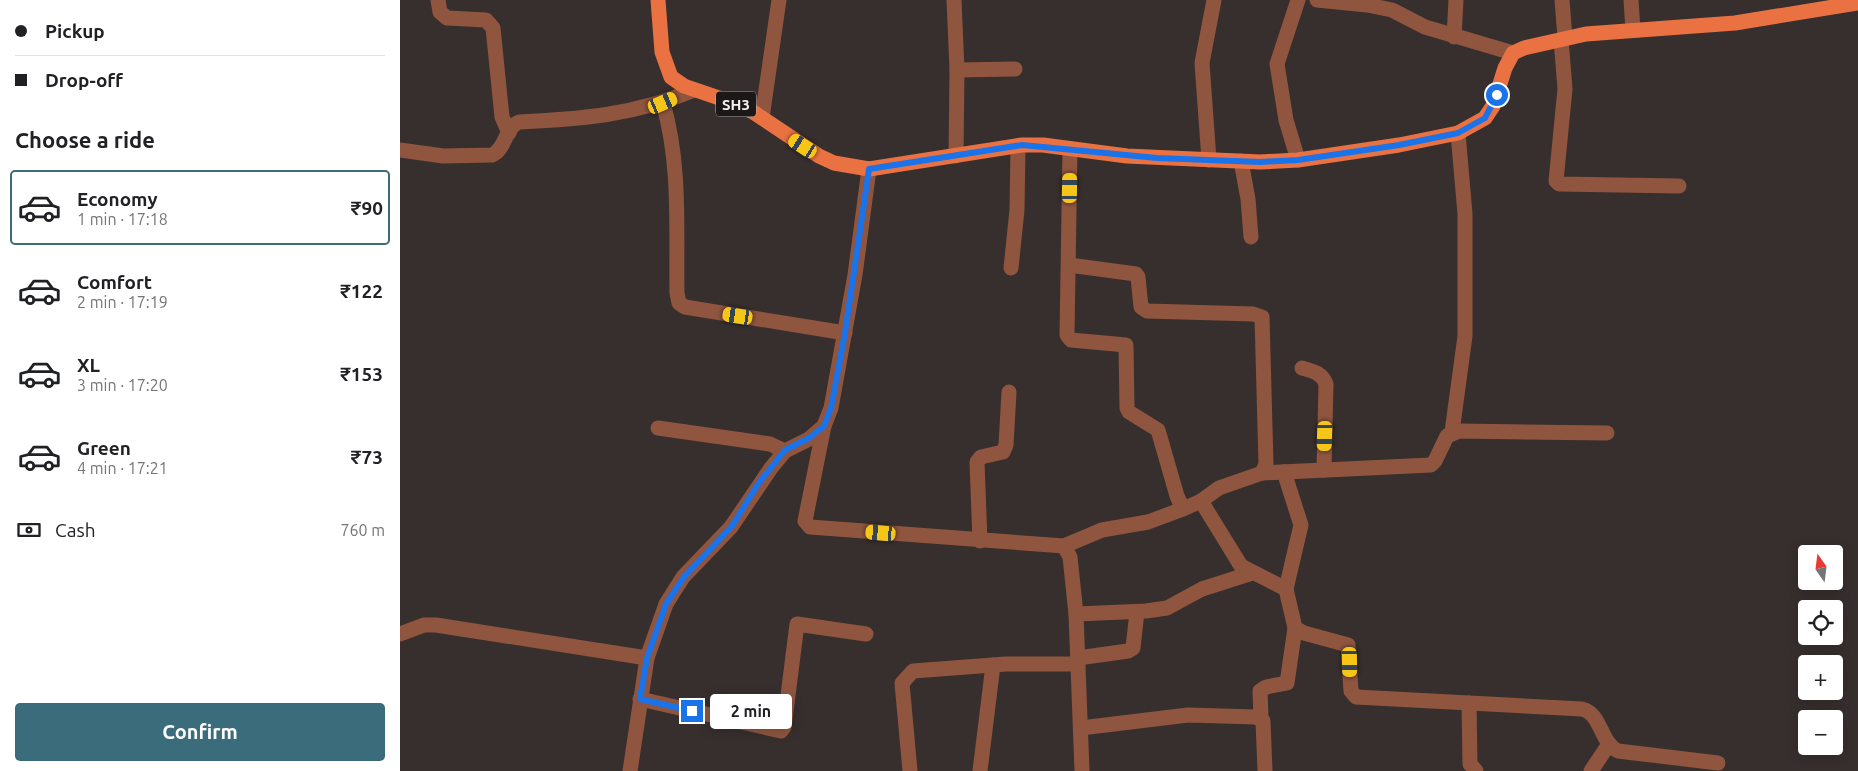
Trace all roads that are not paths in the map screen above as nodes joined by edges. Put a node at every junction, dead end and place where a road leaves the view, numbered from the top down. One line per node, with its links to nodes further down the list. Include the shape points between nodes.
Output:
1 (438, 0): 22 (street, via 440,12 447,18 486,20 493,28 502,117)
2 (658, 0): 19 (main road, SH3, via 660,38 667,72 677,82)
3 (779, 0): 21 (street)
4 (954, 0): 18 (street)
5 (1214, 0): 28 (street, via 1202,64)
6 (1298, 0): 29 (street, via 1277,64 1286,120)
7 (1317, 0): 14 (street, via 1392,10 1425,28)
8 (1456, 0): 14 (street)
9 (1562, 0): 15 (street)
10 (1631, 0): 13 (street)
11 (1839, 2): 12 (main road); 13 (main road, via 1735,23)
12 (1858, 3)
13 (1632, 30): 15 (main road)
14 (1454, 37): 16 (street)
15 (1563, 38): 16 (main road, via 1540,42); 32 (street, via 1565,89 1556,181 1559,184)
16 (1513, 53): 23 (main road, SH3, via 1485,118)
17 (1015, 69): 18 (street)
18 (957, 70): 27 (street)
19 (694, 90): 20 (street); 21 (main road, SH3, via 728,101)
20 (663, 103): 22 (street, via 629,112 519,122); 36 (street, via 676,164 679,303 685,307)
21 (762, 118): 31 (main road, SH3, via 819,156 834,163)
22 (509, 133): 26 (street, via 492,156 443,156)
23 (1458, 133): 29 (main road, SH3); 41 (street, via 1465,214 1465,336)
24 (1018, 146): 25 (main road, SH3); 27 (main road, SH3); 35 (street, via 1017,210)
25 (1070, 149): 28 (main road, SH3, via 1126,156); 34 (street)
26 (400, 150)
27 (956, 156): 31 (main road, SH3)
28 (1209, 160): 30 (main road, SH3)
29 (1298, 160): 30 (main road, SH3)
30 (1241, 161): 33 (street)
31 (869, 169): 36 (street)
32 (1679, 186)
33 (1251, 238)
34 (1069, 265): 46 (street, via 1136,274 1142,307 1147,311 1253,314 1262,317 1266,464); 48 (street, via 1067,335 1071,340 1126,345 1127,408 1158,430)
35 (1011, 268)
36 (845, 333): 39 (street, via 831,408)
37 (1302, 368): 44 (street, via 1317,372 1326,384)
38 (1009, 392): 49 (street, via 1003,452 981,457 977,462)
39 (824, 426): 43 (street); 49 (street, via 805,520 807,525)
40 (658, 428): 43 (street, via 770,444)
41 (1452, 432): 42 (street); 44 (street, via 1431,464)
42 (1607, 434)
43 (785, 450): 58 (street, via 758,484 732,526 675,590 666,604)
44 (1324, 470): 45 (street)
45 (1284, 472): 46 (street); 52 (street, via 1301,525)
46 (1262, 473): 47 (street, via 1219,488)
47 (1201, 501): 48 (street); 51 (street, via 1241,566)
48 (1183, 509): 50 (street, via 1148,522 1102,530)
49 (980, 541): 50 (street)
50 (1064, 546): 54 (street, via 1070,557)
51 (1252, 573): 52 (street); 53 (street, via 1202,589 1167,608)
52 (1286, 589): 55 (street)
53 (1137, 612): 54 (street); 59 (street, via 1133,648)
54 (1076, 614): 59 (street)
55 (1295, 628): 62 (street, via 1348,645 1351,691 1356,697); 63 (street, via 1287,683 1266,686 1260,691)
56 (400, 634): 58 (street, via 424,625 436,625)
57 (866, 634): 61 (street, via 798,624 781,731)
58 (647, 658): 61 (street)
59 (1078, 661): 60 (street); 64 (street)
60 (993, 665): 68 (street, via 913,671 907,675 902,683 902,694); 69 (street)
61 (640, 699): 67 (street)
62 (1468, 703): 65 (street, via 1588,710); 72 (street, via 1470,764)
63 (1260, 718): 64 (street, via 1188,715); 71 (street, via 1263,721)
64 (1081, 728): 70 (street)
65 (1609, 744): 66 (street, via 1618,751); 73 (street)
66 (1718, 763)
67 (630, 771)
68 (910, 771)
69 (980, 771)
70 (1082, 771)
71 (1265, 771)
72 (1474, 771)
73 (1591, 771)

